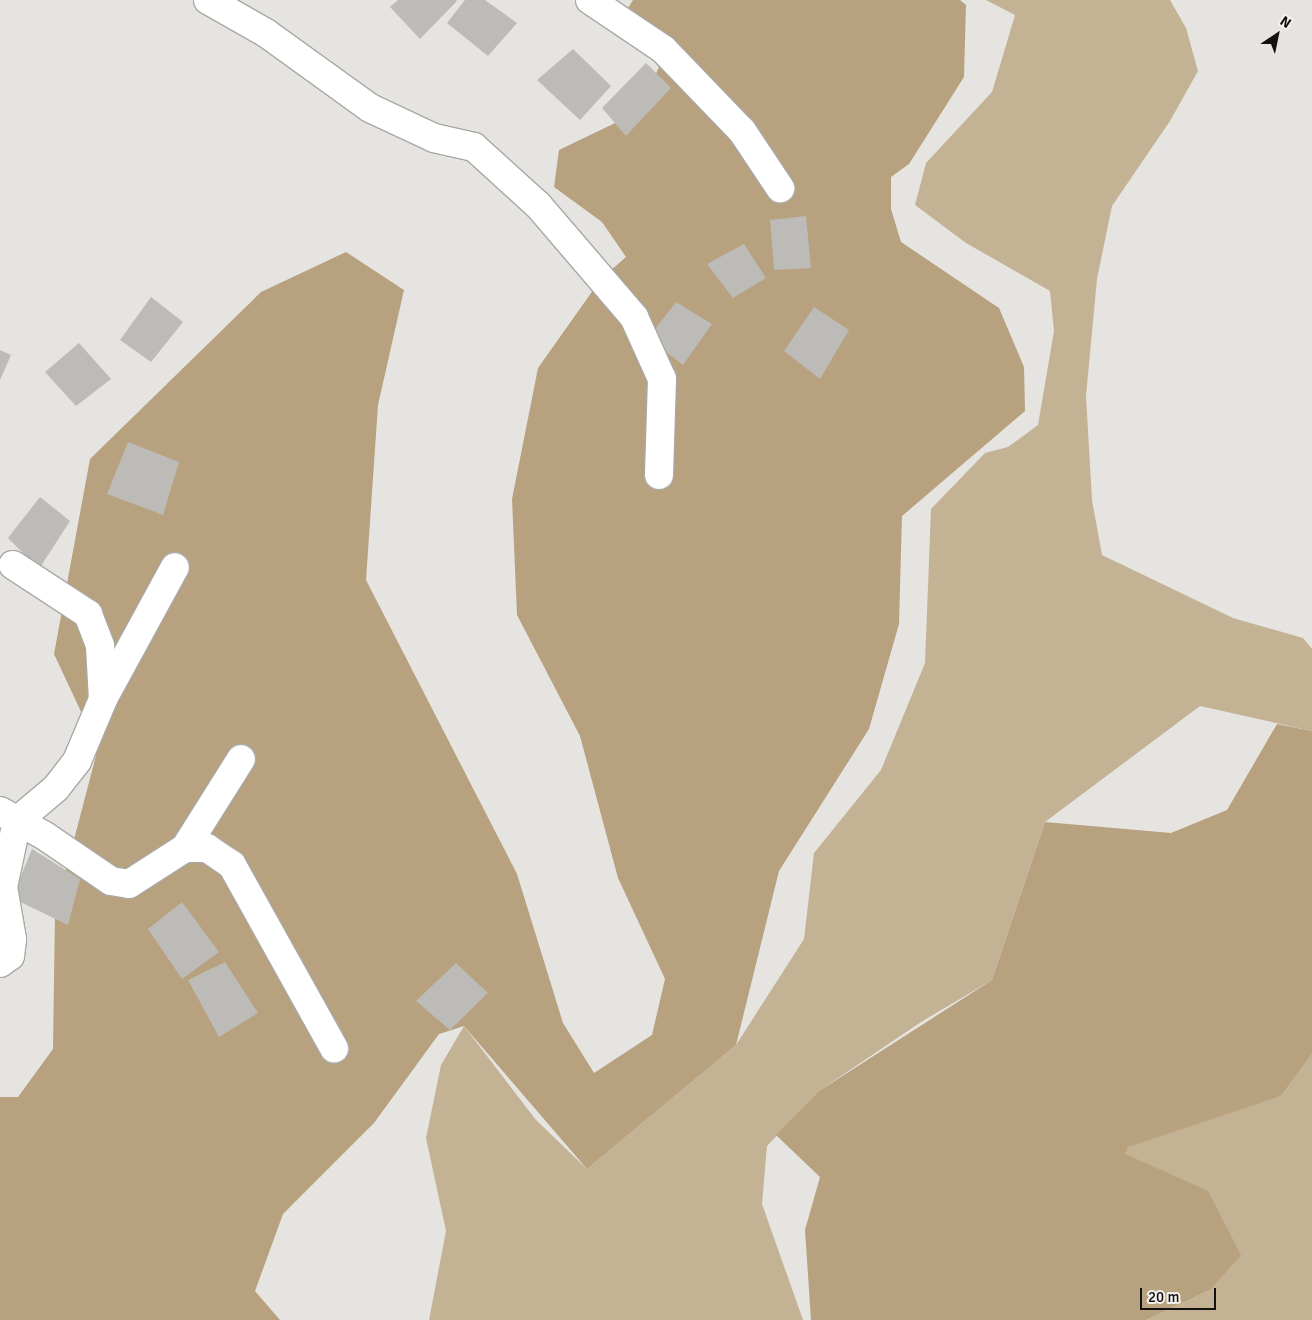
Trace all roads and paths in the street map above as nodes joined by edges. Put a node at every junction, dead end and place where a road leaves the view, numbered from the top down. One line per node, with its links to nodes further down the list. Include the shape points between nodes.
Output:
1 (208, 0): 4 (street, via 266,33 370,108 434,138 474,147 538,205 634,316 662,379)
2 (590, 0): 3 (street, via 663,49 742,131)
3 (780, 188)
4 (659, 475)
5 (13, 565): 7 (street, via 88,614 100,646)
6 (175, 567): 7 (street)
7 (103, 699): 9 (street, via 77,761 56,788)
8 (241, 759): 10 (street)
9 (9, 816): 10 (street, via 111,881 129,884); 11 (street, via 3,887 12,938 10,956)
10 (186, 848): 12 (street, via 207,848 232,865)
11 (0, 963)
12 (334, 1048)

